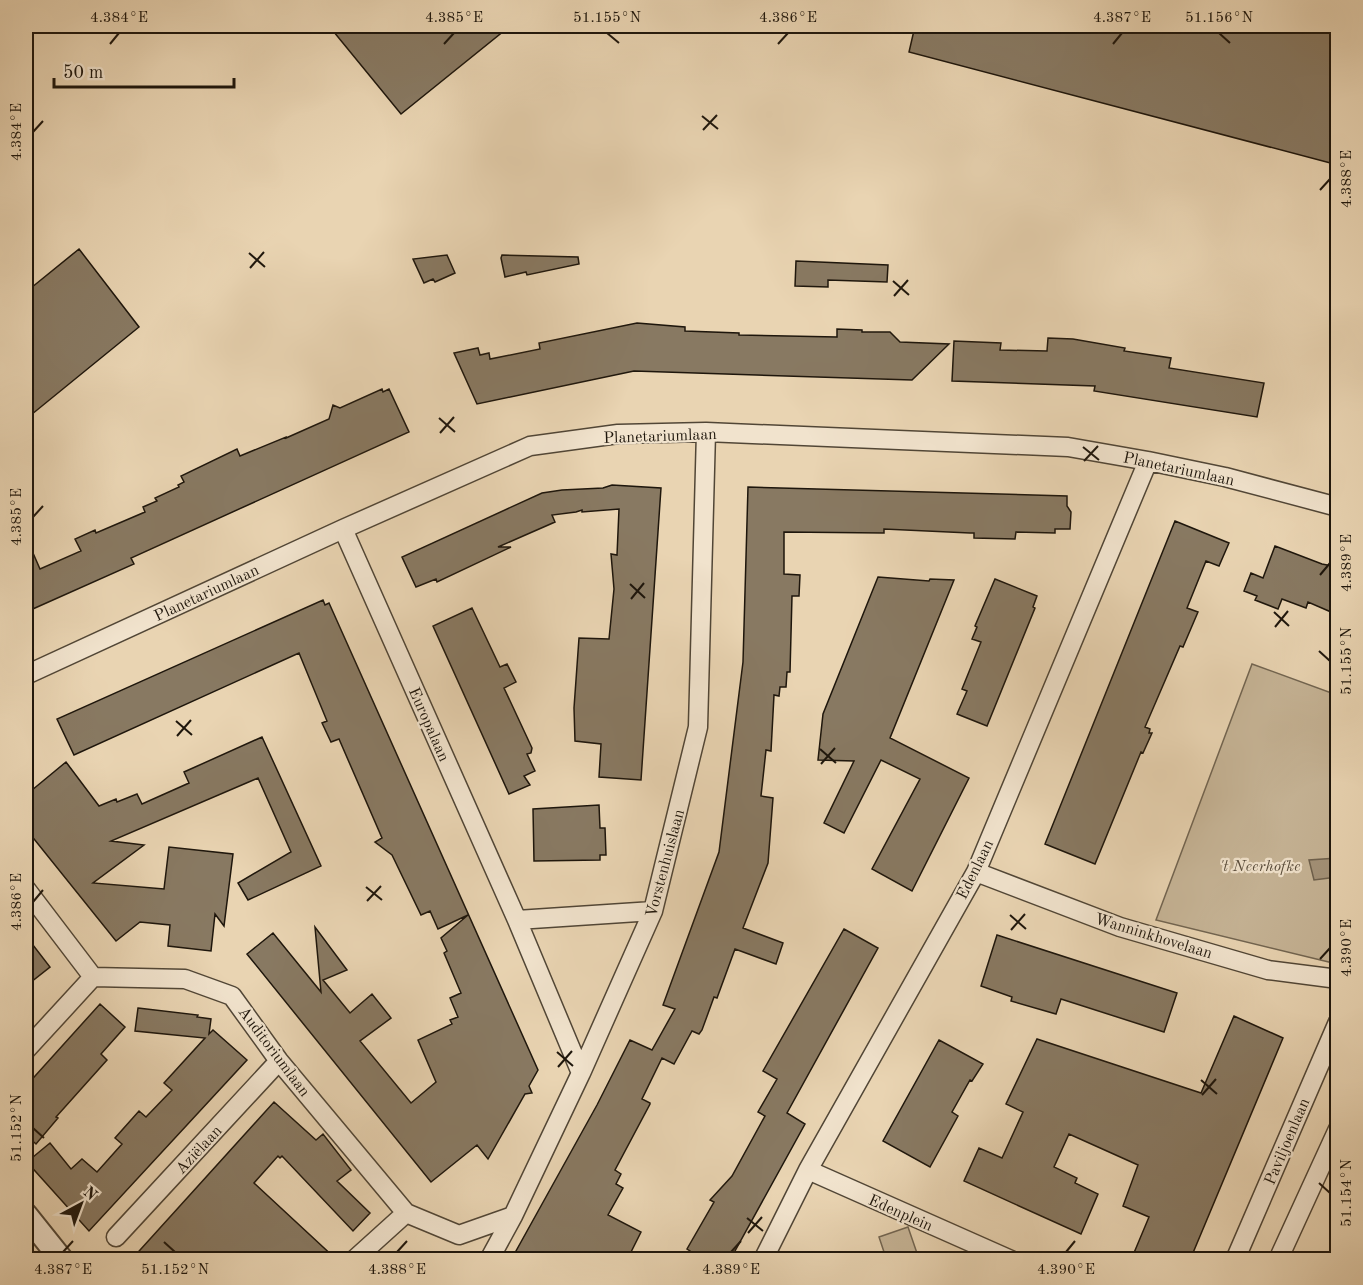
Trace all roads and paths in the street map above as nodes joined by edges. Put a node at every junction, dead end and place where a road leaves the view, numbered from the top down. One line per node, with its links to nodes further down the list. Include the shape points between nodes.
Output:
1 (706, 432): 2 (street, Planetariumlaan, via 1068,447); 4 (street, Planetariumlaan, via 618,434 530,446); 8 (street, Vorstenhuislaan, via 698,728)
2 (1148, 460): 3 (street, Planetariumlaan); 6 (street, Edenlaan)
3 (1338, 507)
4 (344, 529): 5 (street, Planetariumlaan); 9 (street, Europalaan)
5 (26, 675)
6 (976, 872): 11 (street, Wanninkhovelaan, via 1120,927 1268,970); 17 (street, Edenlaan)
7 (26, 889): 10 (street)
8 (653, 911): 9 (street); 15 (street, Vorstenhuislaan)
9 (517, 920): 15 (street, Europalaan)
10 (93, 976): 13 (street); 14 (street, Auditoriumlaan, via 185,979 232,996)
11 (1338, 979)
12 (1338, 1023): 27 (street, Paviljoenlaan)
13 (26, 1050)
14 (279, 1062): 18 (street, Auditoriumlaan); 21 (street, Aziëlaan)
15 (581, 1072): 20 (street, Vorstenhuislaan)
16 (1338, 1129): 28 (street)
17 (808, 1170): 22 (street, Edenplein); 26 (street, Edenlaan)
18 (406, 1213): 20 (street, Auditoriumlaan, via 459,1235); 24 (street)
19 (26, 1215): 23 (street)
20 (513, 1216): 25 (street, Vorstenhuislaan)
21 (116, 1237)
22 (1000, 1257)
23 (62, 1260)
24 (354, 1260)
25 (489, 1260)
26 (763, 1260)
27 (1235, 1260)
28 (1278, 1260)

